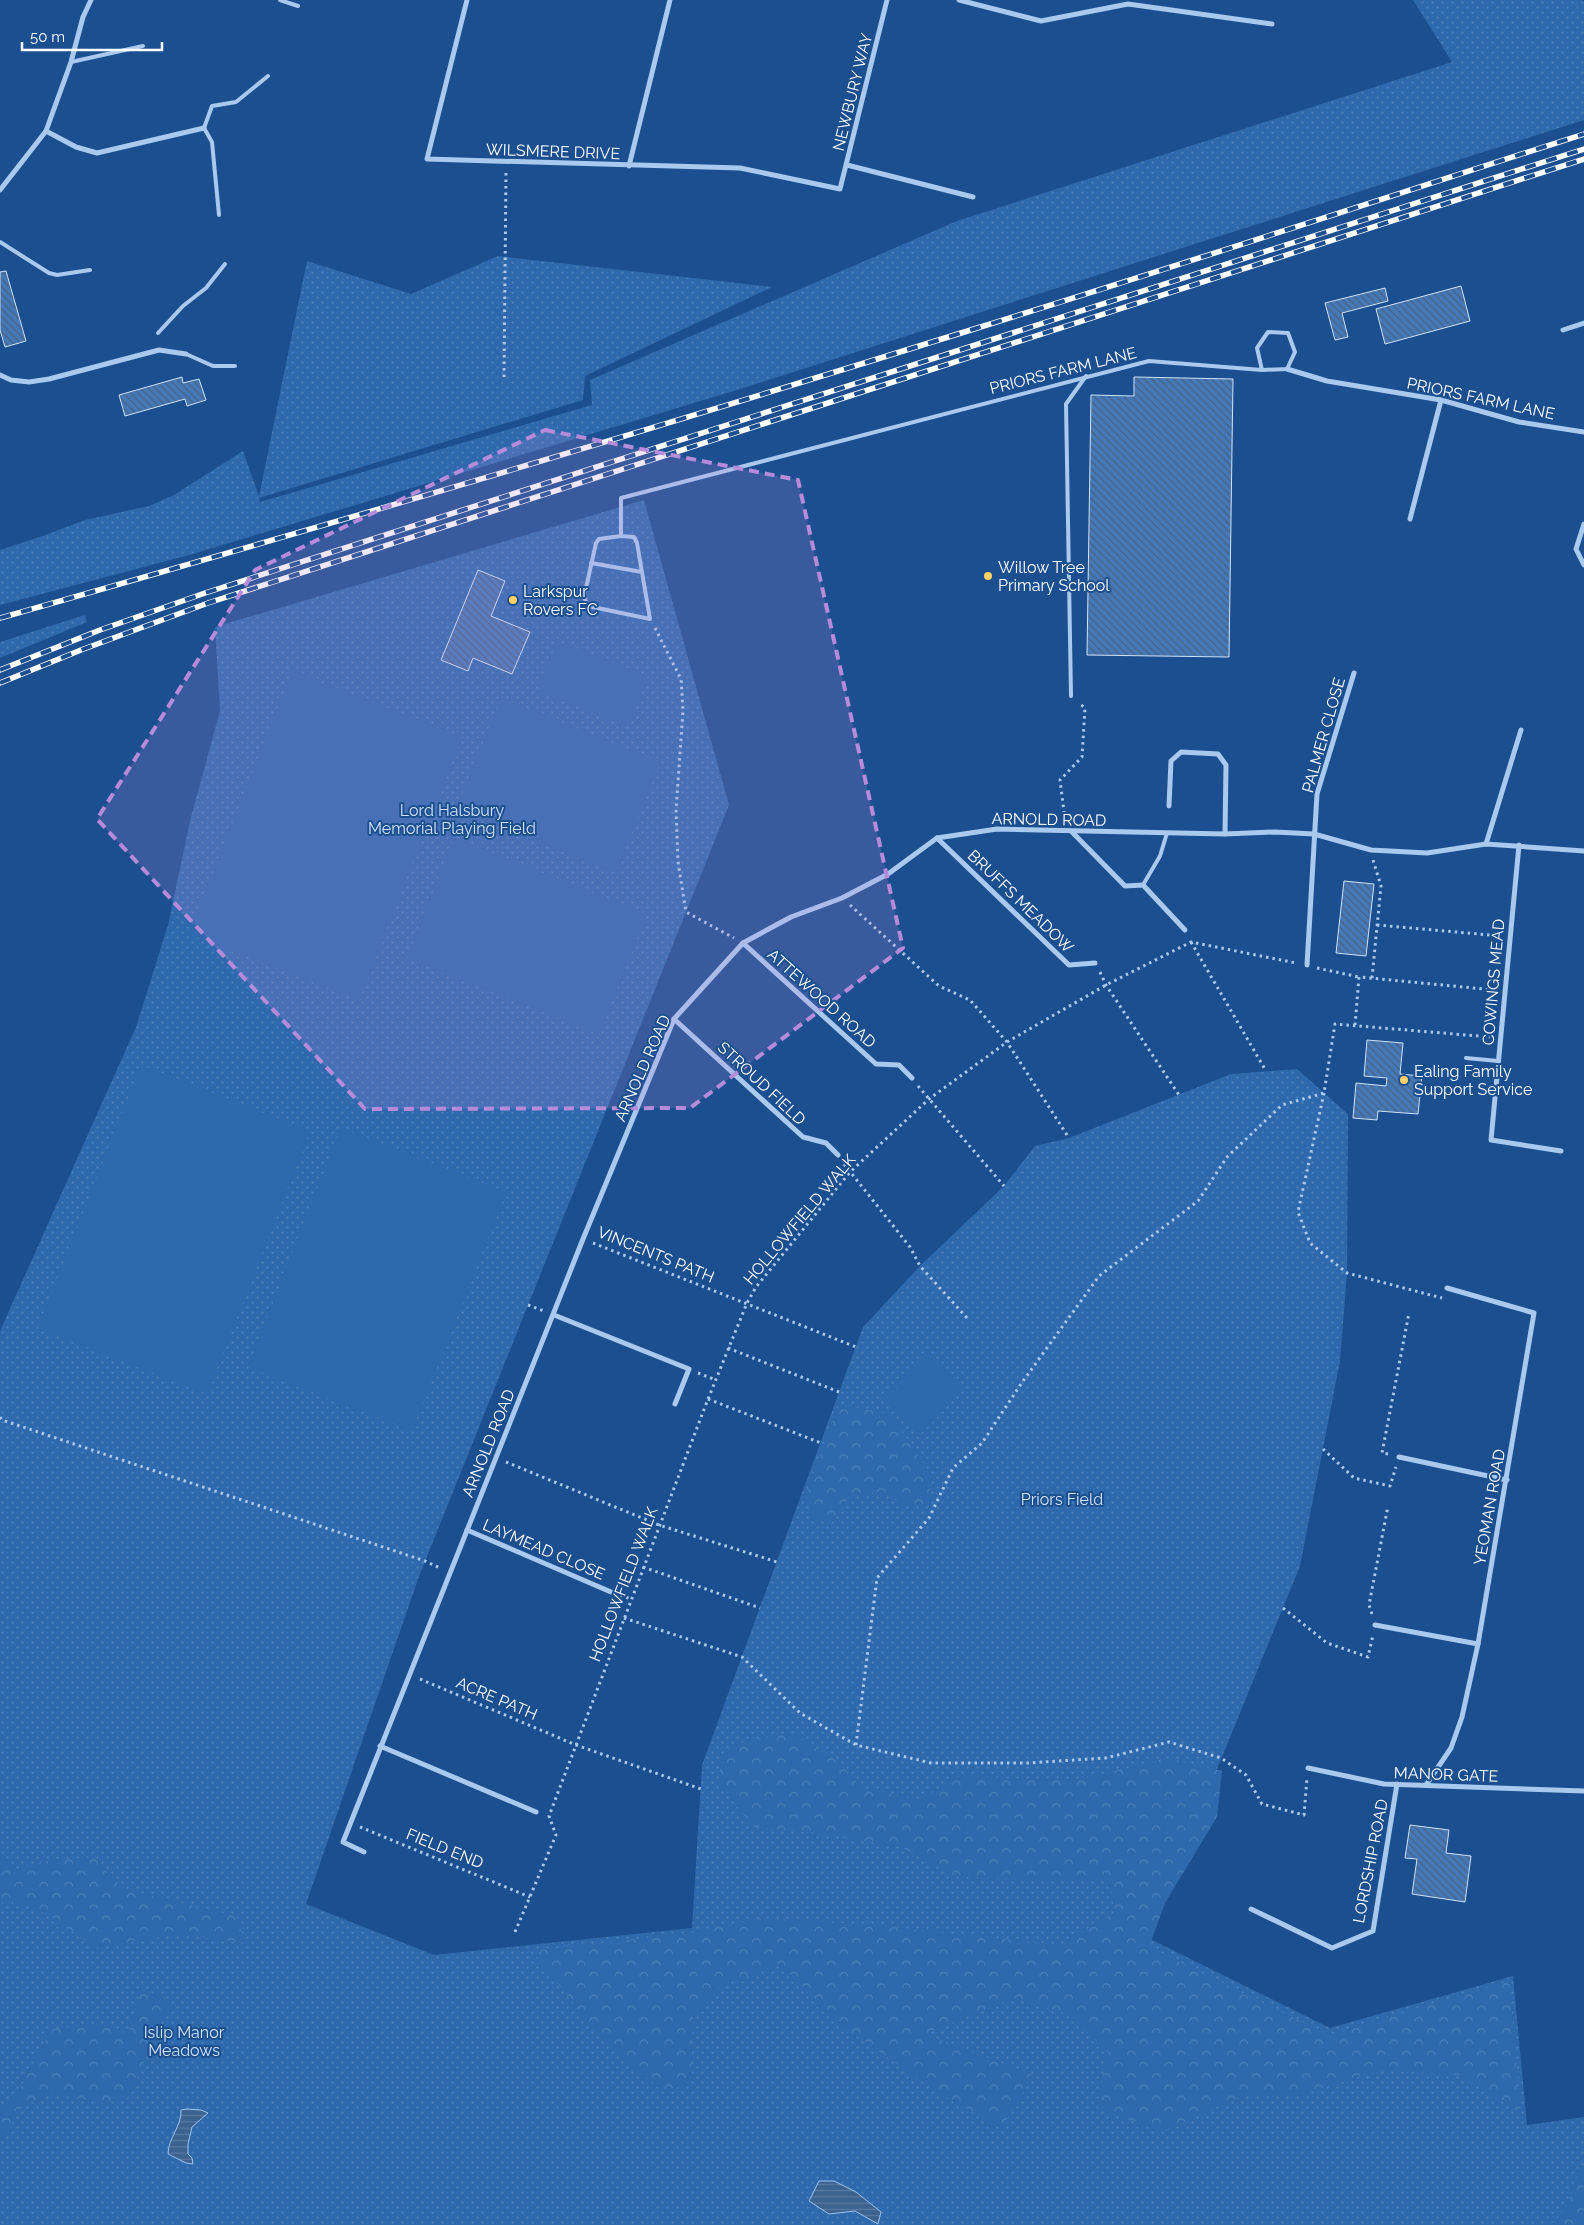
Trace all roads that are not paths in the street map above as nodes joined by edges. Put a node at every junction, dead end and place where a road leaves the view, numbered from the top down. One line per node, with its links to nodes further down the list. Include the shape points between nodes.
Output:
1 (83, 0): 7 (lane)
2 (280, 0): 8 (lane)
3 (467, 0): 16 (street, WILSMERE DRIVE, via 427,159)
4 (670, 0): 16 (street)
5 (887, 0): 15 (street, NEWBURY WAY)
6 (959, 0): 9 (street, via 1041,21 1128,4)
7 (91, 1): 11 (street, via 83,17)
8 (298, 6)
9 (1272, 24)
10 (143, 46): 11 (lane)
11 (71, 62): 14 (street)
12 (268, 76): 13 (lane, via 236,102 212,106)
13 (204, 128): 14 (street, via 97,153 76,147); 20 (lane, via 212,142)
14 (46, 131): 18 (street)
15 (848, 165): 17 (street, NEWBURY WAY); 19 (street)
16 (629, 166): 17 (street, WILSMERE DRIVE, via 740,168)
17 (840, 189)
18 (0, 190)
19 (973, 197)
20 (219, 215)
21 (0, 242): 23 (lane, via 49,274 57,276)
22 (225, 264): 26 (lane, via 206,288 183,306)
23 (90, 270)
24 (1584, 323): 25 (street)
25 (1563, 330)
26 (158, 333)
27 (186, 354): 28 (lane, via 213,366); 31 (street, via 158,350 48,380 29,382)
28 (235, 366)
29 (1287, 369): 30 (lane, PRIORS FARM LANE); 30 (lane, via 1295,352 1288,333 1268,332 1257,348); 33 (street, PRIORS FARM LANE, via 1327,381)
30 (1262, 370): 32 (lane, PRIORS FARM LANE, via 1149,361)
31 (0, 375)
32 (1086, 376): 37 (lane, PRIORS FARM LANE, via 621,498); 42 (lane, via 1066,404)
33 (1441, 400): 34 (street, PRIORS FARM LANE, via 1519,422); 35 (street)
34 (1584, 432)
35 (1410, 518)
36 (1584, 524): 39 (street, via 1576,549)
37 (621, 536): 38 (lane, via 600,539); 40 (lane, via 634,538 637,543)
38 (591, 563): 40 (lane); 40 (lane, via 584,597 588,606 650,619)
39 (1584, 566)
40 (642, 572)
41 (1354, 672): 48 (street, PALMER CLOSE, via 1317,794)
42 (1072, 696)
43 (1521, 730): 50 (street)
44 (1169, 806): 47 (street, via 1171,761 1181,752 1218,754 1226,765)
45 (1069, 831): 46 (street, ARNOLD ROAD); 49 (street, ARNOLD ROAD, via 997,829); 53 (street, via 1125,886)
46 (1167, 833): 47 (street, ARNOLD ROAD); 53 (lane, via 1160,856)
47 (1225, 834): 48 (street, ARNOLD ROAD)
48 (1314, 834): 50 (street, ARNOLD ROAD, via 1371,850 1427,853); 57 (street, PALMER CLOSE)
49 (937, 838): 55 (street, ARNOLD ROAD, via 888,874 842,898 791,916); 56 (street, BRUFFS MEADOW, via 1069,965)
50 (1486, 844): 51 (street, ARNOLD ROAD)
51 (1518, 845): 52 (street, ARNOLD ROAD); 60 (street, COWINGS MEAD)
52 (1584, 851)
53 (1143, 885): 54 (street)
54 (1185, 930)
55 (743, 943): 58 (street, ARNOLD ROAD); 61 (street, ATTEWOOD ROAD, via 876,1064 899,1065)
56 (1095, 963)
57 (1307, 965)
58 (674, 1019): 63 (street, STROUD FIELD, via 803,1138 826,1143); 65 (street, ARNOLD ROAD)
59 (1466, 1058): 60 (lane)
60 (1498, 1061): 62 (street, COWINGS MEAD, via 1492,1140)
61 (912, 1078)
62 (1561, 1151)
63 (838, 1155)
64 (1446, 1288): 68 (street, YEOMAN ROAD, via 1534,1313)
65 (554, 1314): 66 (street, via 689,1369); 69 (street, ARNOLD ROAD)
66 (675, 1404)
67 (1399, 1456): 68 (street)
68 (1507, 1480): 72 (street, YEOMAN ROAD)
69 (467, 1530): 70 (street, LAYMEAD CLOSE); 73 (street, ARNOLD ROAD)
70 (611, 1592)
71 (1375, 1625): 72 (street)
72 (1478, 1644): 76 (street, YEOMAN ROAD, via 1462,1717 1451,1748)
73 (380, 1746): 78 (street); 79 (street, ARNOLD ROAD, via 342,1842)
74 (1308, 1768): 75 (street, MANOR GATE)
75 (1397, 1784): 76 (street, MANOR GATE); 80 (street, LORDSHIP ROAD, via 1373,1932 1332,1948)
76 (1426, 1785): 77 (street, MANOR GATE)
77 (1584, 1791)
78 (536, 1812)
79 (364, 1852)
80 (1250, 1909)

